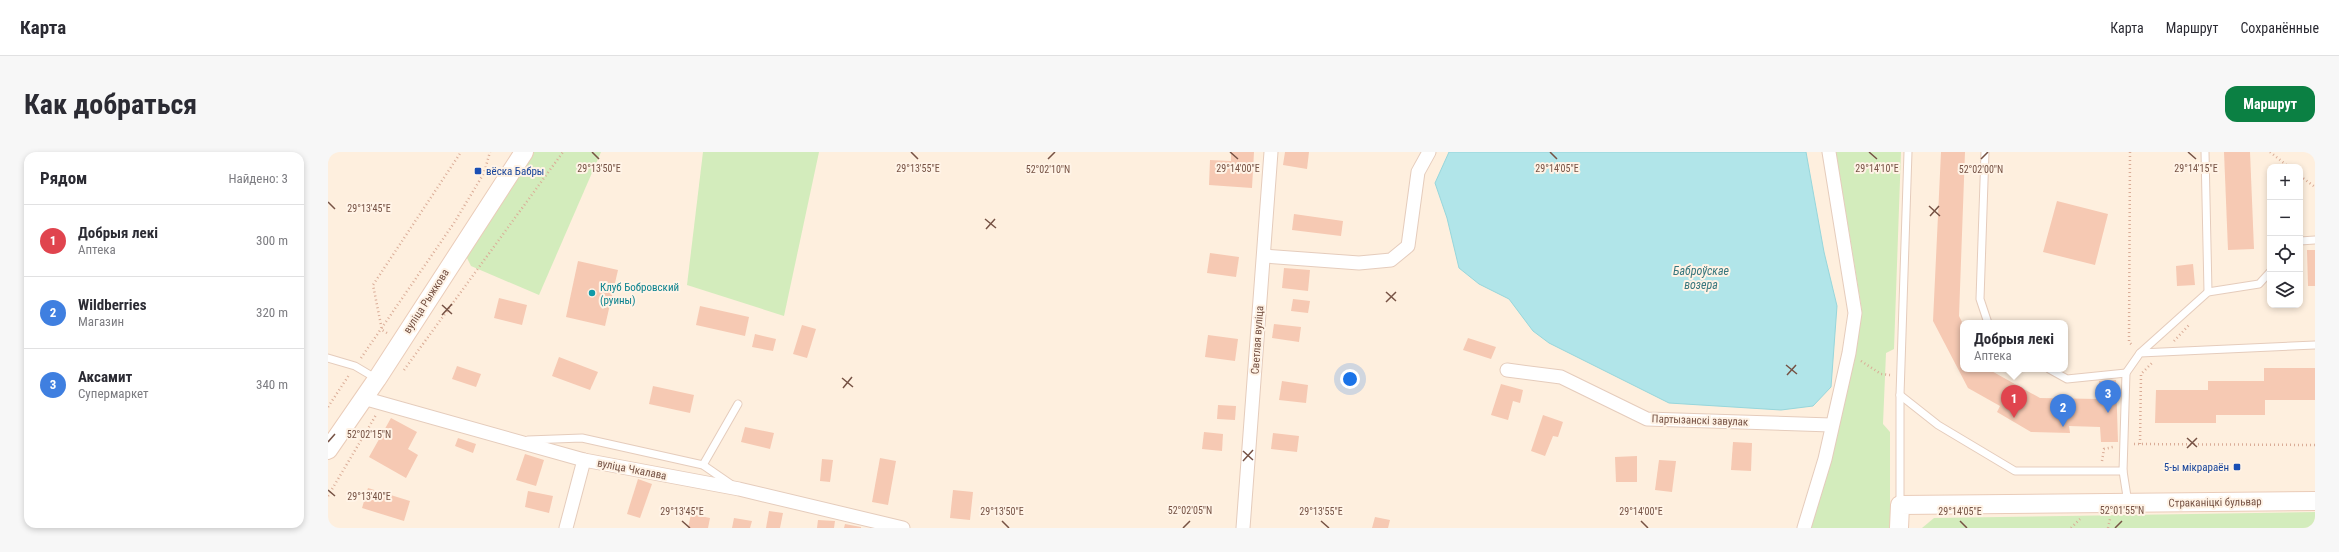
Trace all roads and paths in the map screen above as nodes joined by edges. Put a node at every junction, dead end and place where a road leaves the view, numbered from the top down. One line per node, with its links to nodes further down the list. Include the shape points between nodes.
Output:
1 (461, 152): 22 (path, via 373,285)
2 (490, 152): 22 (path, via 484,173 454,223)
3 (524, 152): 23 (street, вуліца Рыжкова)
4 (562, 152): 25 (path)
5 (1271, 152): 18 (street, Светлая вуліца)
6 (1428, 152): 18 (street, via 1418,172 1408,246 1391,260 1359,263)
7 (1829, 152): 26 (street, via 1855,313)
8 (1908, 152): 33 (lane)
9 (1985, 152): 21 (lane, via 1980,299)
10 (2130, 152): 27 (path, via 2129,342)
11 (2205, 152): 20 (lane)
12 (2270, 152): 13 (path)
13 (2285, 164)
14 (2303, 178): 15 (path)
15 (2315, 188)
16 (2315, 240): 17 (lane)
17 (2303, 241)
18 (1264, 256): 54 (street, Светлая вуліца)
19 (2267, 275): 20 (lane, via 2259,284)
20 (2208, 292): 27 (lane)
21 (1987, 320)
22 (382, 330): 23 (path)
23 (400, 342): 25 (path); 34 (street, вуліца Рыжкова)
24 (2315, 345): 27 (lane)
25 (416, 353): 30 (path)
26 (1849, 353): 33 (path, via 1881,374); 39 (street)
27 (2140, 354): 32 (lane)
28 (328, 358): 34 (lane, via 355,366)
29 (1507, 370): 39 (street, Партызанскі завулак, via 1562,377 1647,419)
30 (403, 372)
31 (2054, 372): 32 (lane, via 2067,379)
32 (2126, 373): 41 (lane)
33 (1900, 377): 35 (lane)
34 (377, 379): 36 (street, вуліца Рыжкова)
35 (1900, 396): 46 (lane, via 1938,425 2015,471); 51 (lane)
36 (364, 398): 37 (street, вуліца Чкалава); 43 (street, вуліца Рыжкова)
37 (382, 404): 40 (street, вуліца Чкалава); 48 (path)
38 (738, 404): 45 (lane)
39 (1831, 425): 55 (street, via 1825,460)
40 (513, 440): 44 (street, вуліца Чкалава); 45 (lane, via 582,438)
41 (2126, 444): 42 (path); 46 (lane)
42 (2315, 445)
43 (328, 450)
44 (584, 460): 47 (street, вуліца Чкалава); 52 (street)
45 (703, 465): 47 (lane)
46 (2123, 471): 50 (lane)
47 (739, 489): 53 (street, вуліца Чкалава)
48 (328, 496)
49 (2315, 500): 50 (street, Страканіцкі бульвар)
50 (2128, 503): 51 (street, Страканіцкі бульвар)
51 (1900, 505): 56 (street)
52 (566, 528)
53 (903, 528)
54 (1243, 528)
55 (1804, 528)
56 (1899, 528)

